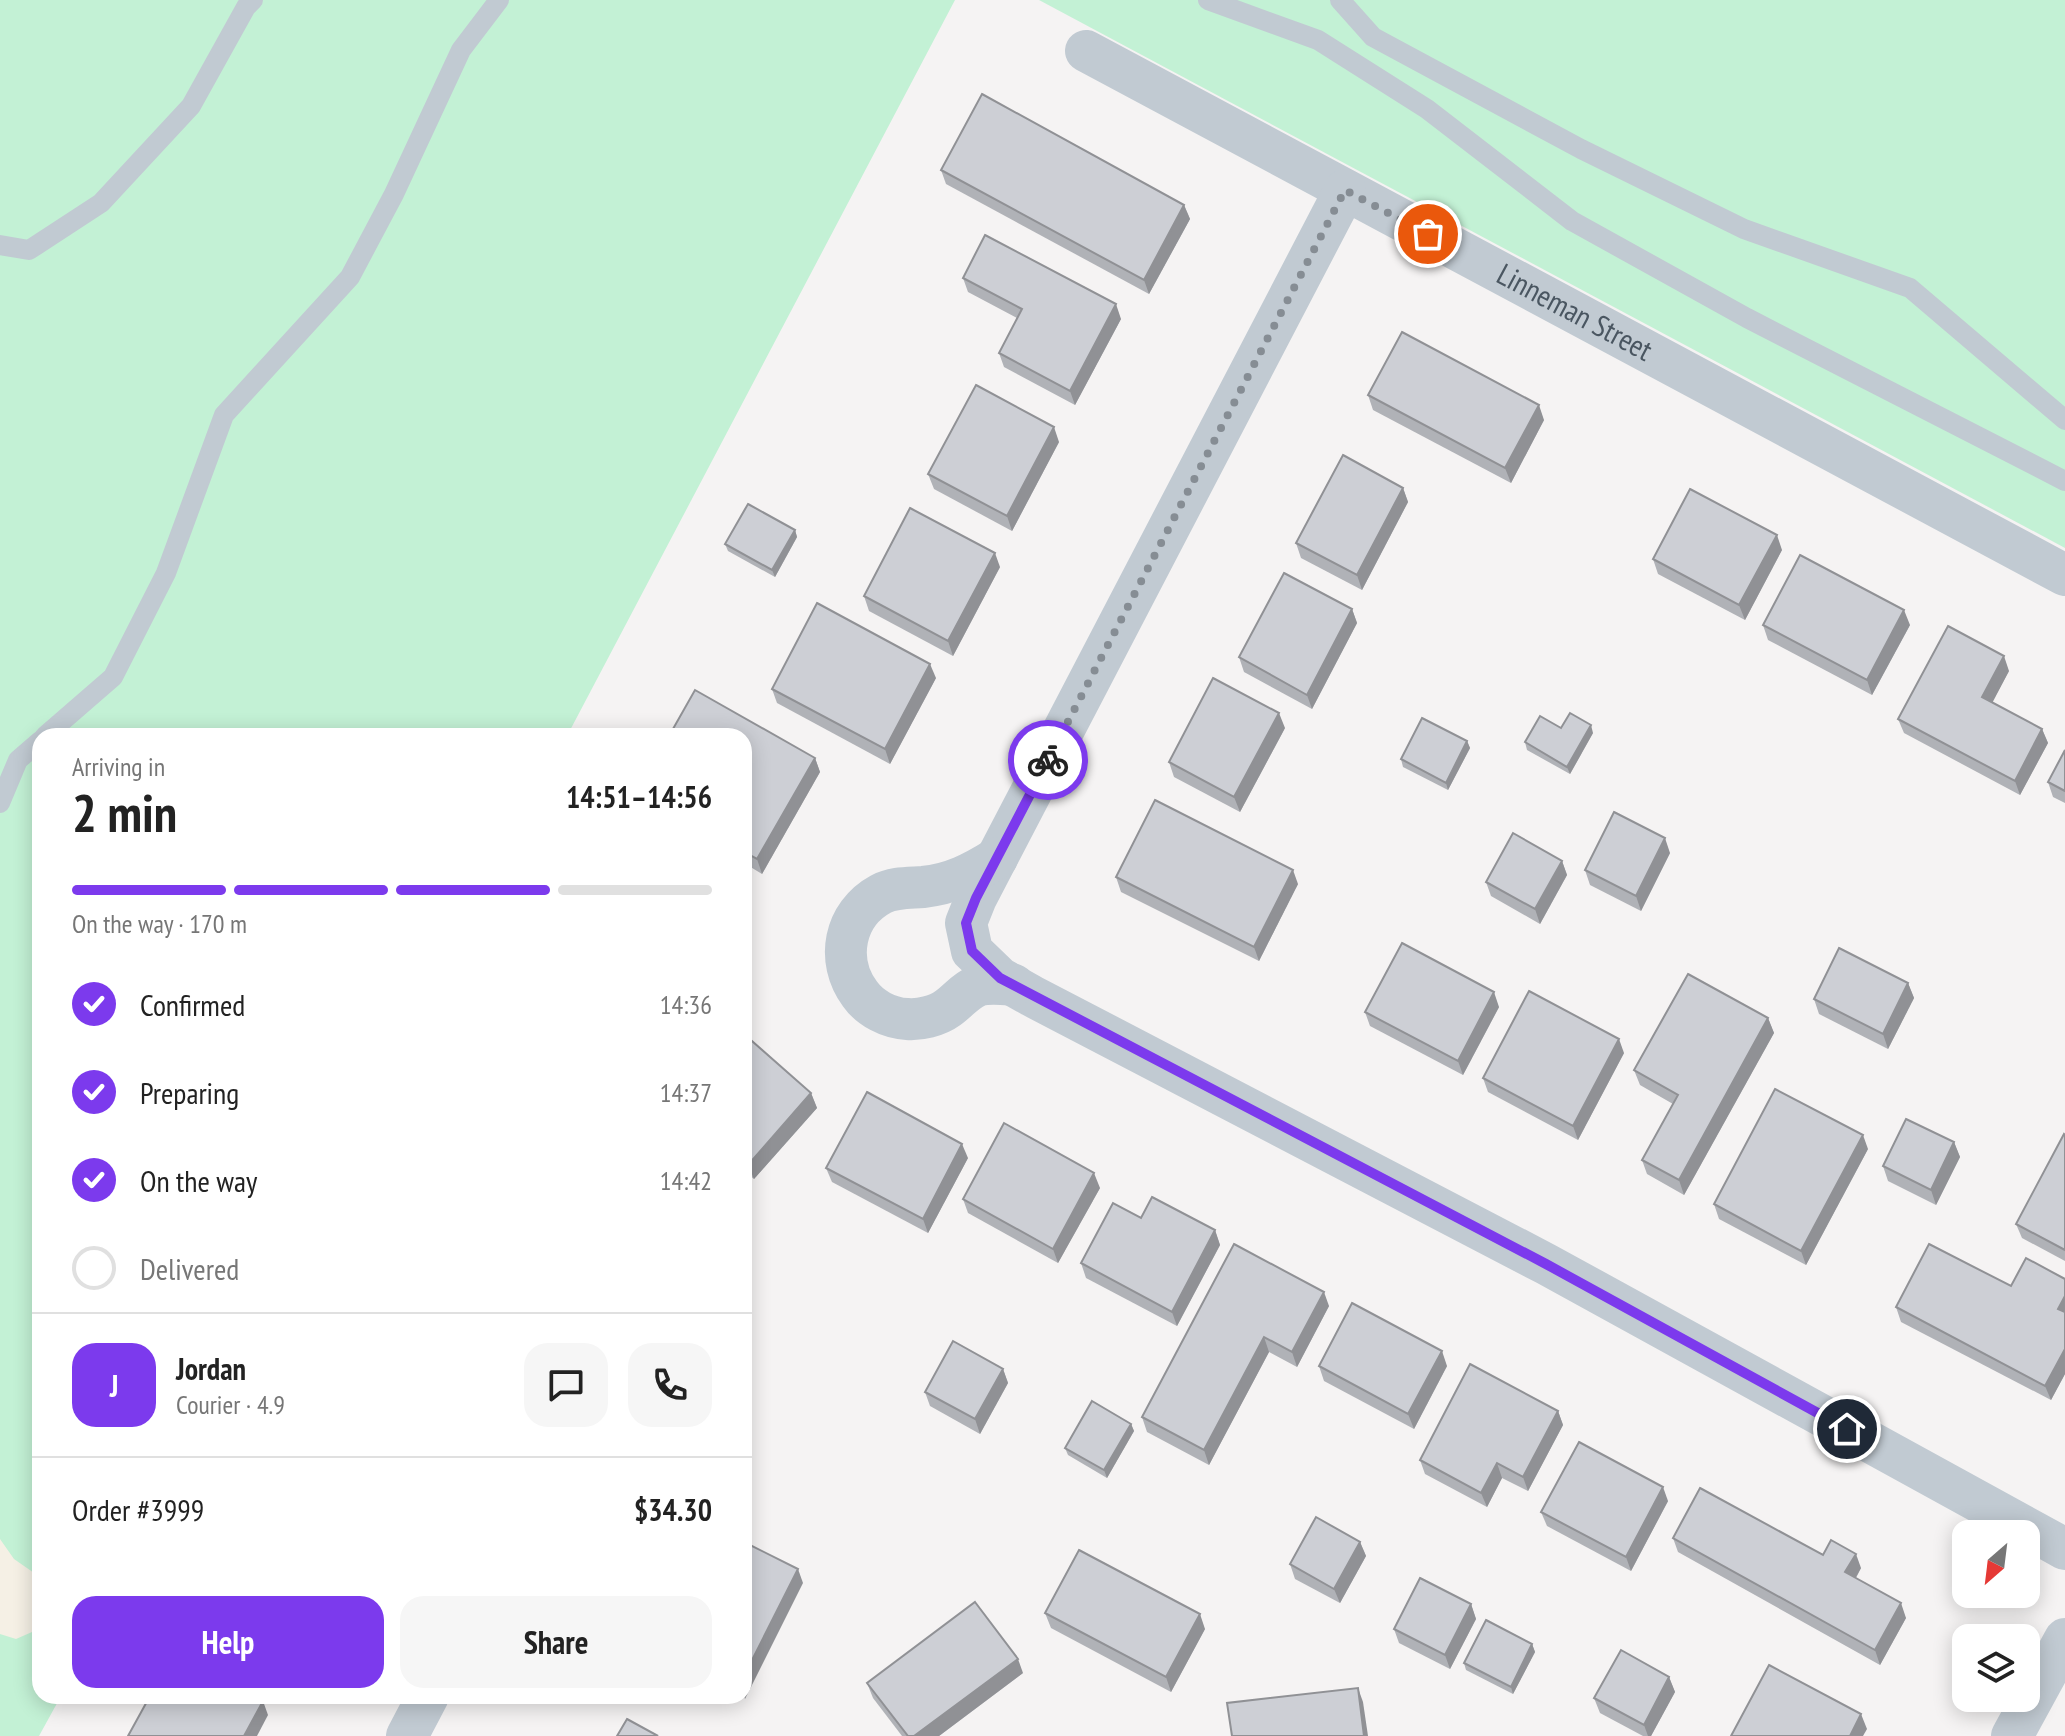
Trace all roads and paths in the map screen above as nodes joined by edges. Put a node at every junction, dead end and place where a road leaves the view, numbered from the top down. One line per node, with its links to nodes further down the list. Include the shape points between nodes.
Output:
1 (253, 0): 7 (lane, via 191,106 101,203 29,250)
2 (499, 0): 11 (lane, via 461,50 350,277 224,415 166,573 113,677)
3 (1208, 0): 9 (lane, via 1318,40 1427,109 1572,221 1747,318)
4 (1340, 0): 8 (lane, via 1373,37 1581,149 1744,229 1910,288)
5 (1086, 51): 6 (street, Linneman Street)
6 (1345, 190): 10 (street, Linneman Street); 14 (street)
7 (0, 245)
8 (2065, 420)
9 (2065, 481)
10 (2065, 575)
11 (54, 728)
12 (32, 748): 13 (lane, via 18,760)
13 (0, 803)
14 (997, 858): 15 (street, via 966,923 972,951); 15 (street, via 967,876 904,887 865,905 845,943 846,965 866,1003 906,1019 947,1009 980,985)
15 (1014, 985): 16 (street, via 1560,1272)
16 (2065, 1549)
17 (2065, 1639): 20 (street)
18 (424, 1704): 19 (street)
19 (407, 1736)
20 (2012, 1736)

